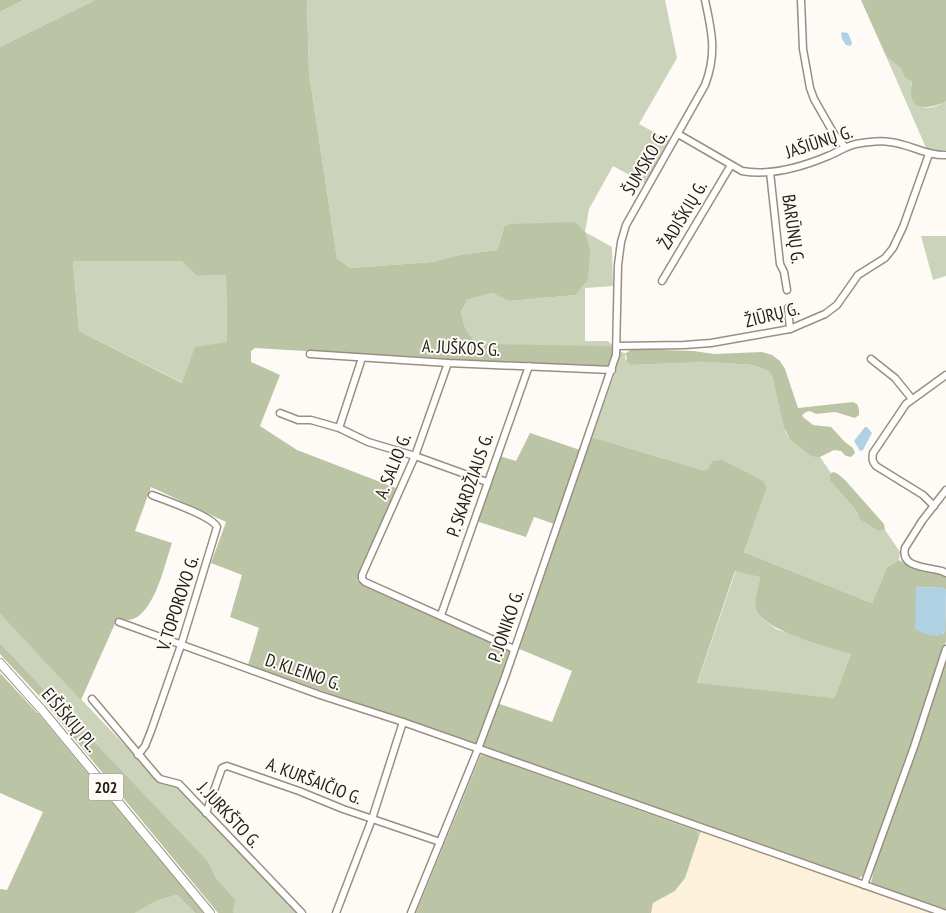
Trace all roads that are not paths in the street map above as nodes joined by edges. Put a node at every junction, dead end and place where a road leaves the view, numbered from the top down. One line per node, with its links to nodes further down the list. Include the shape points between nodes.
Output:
1 (705, 0): 3 (street, ŠUMSKO G., via 713,36 711,68 706,85)
2 (801, 0): 4 (street, via 802,50 810,88 830,128)
3 (678, 134): 7 (street, JAŠIŪNŲ G.); 13 (street, ŠUMSKO G., via 624,232 618,264)
4 (845, 147): 5 (street, JAŠIŪNŲ G., via 885,141); 8 (street, JAŠIŪNŲ G., via 816,161)
5 (929, 154): 6 (street, JAŠIŪNŲ G.); 12 (street, ŽIŪRŲ G., via 893,248 858,275 830,310)
6 (946, 155)
7 (731, 165): 8 (street, JAŠIŪNŲ G., via 753,173); 9 (street, ŽADIŠKIŲ G.)
8 (770, 172): 10 (street, BARŪNŲ G.)
9 (662, 281)
10 (786, 290)
11 (788, 308): 12 (street)
12 (790, 329): 13 (street, ŽIŪRŲ G., via 698,344)
13 (617, 346): 19 (street, P. JONIKO G.)
14 (310, 354): 15 (street, A. JUŠKOS G.)
15 (362, 358): 17 (street, A. JUŠKOS G.); 23 (street)
16 (871, 359): 21 (street)
17 (448, 363): 18 (street, A. JUŠKOS G.); 24 (street, A. SALIO G.)
18 (529, 366): 19 (street, A. JUŠKOS G.); 25 (street, P. SKARDŽIAUS G.)
19 (612, 370): 33 (street, P. JONIKO G.)
20 (946, 374): 21 (street)
21 (912, 399): 28 (street, via 873,453 873,462)
22 (280, 413): 23 (street)
23 (339, 428): 24 (street, via 368,442)
24 (415, 456): 25 (street); 30 (street, A. SALIO G., via 362,579)
25 (487, 482): 30 (street, P. SKARDŽIAUS G.)
26 (946, 490): 28 (street)
27 (152, 495): 32 (street, V. TOPOROVO G., via 215,522 217,527)
28 (934, 506): 29 (street, via 910,539 904,557 910,563)
29 (946, 573)
30 (441, 615): 33 (street)
31 (118, 622): 32 (street, D. KLEINO G.)
32 (181, 645): 37 (street, D. KLEINO G.); 39 (street, V. TOPOROVO G., via 145,746)
33 (514, 649): 38 (street, P. JONIKO G.)
34 (946, 649): 43 (street)
35 (0, 663): 44 (main road, EIŠIŠKIŲ PL. / 202)
36 (92, 699): 39 (street, J. JURKŠTO G.)
37 (404, 722): 38 (street, D. KLEINO G.); 41 (street)
38 (478, 749): 42 (street, P. JONIKO G.); 43 (street, D. KLEINO G.)
39 (138, 755): 40 (street, J. JURKŠTO G., via 160,779 179,784)
40 (206, 813): 41 (street, A. KURŠAIČIO G., via 222,768 227,766); 45 (street, J. JURKŠTO G.)
41 (372, 819): 42 (street, A. KURŠAIČIO G.); 46 (street)
42 (440, 842): 47 (street, P. JONIKO G.)
43 (864, 885): 48 (street, D. KLEINO G.)
44 (210, 913)
45 (302, 913)
46 (336, 913)
47 (411, 913)
48 (944, 913)

